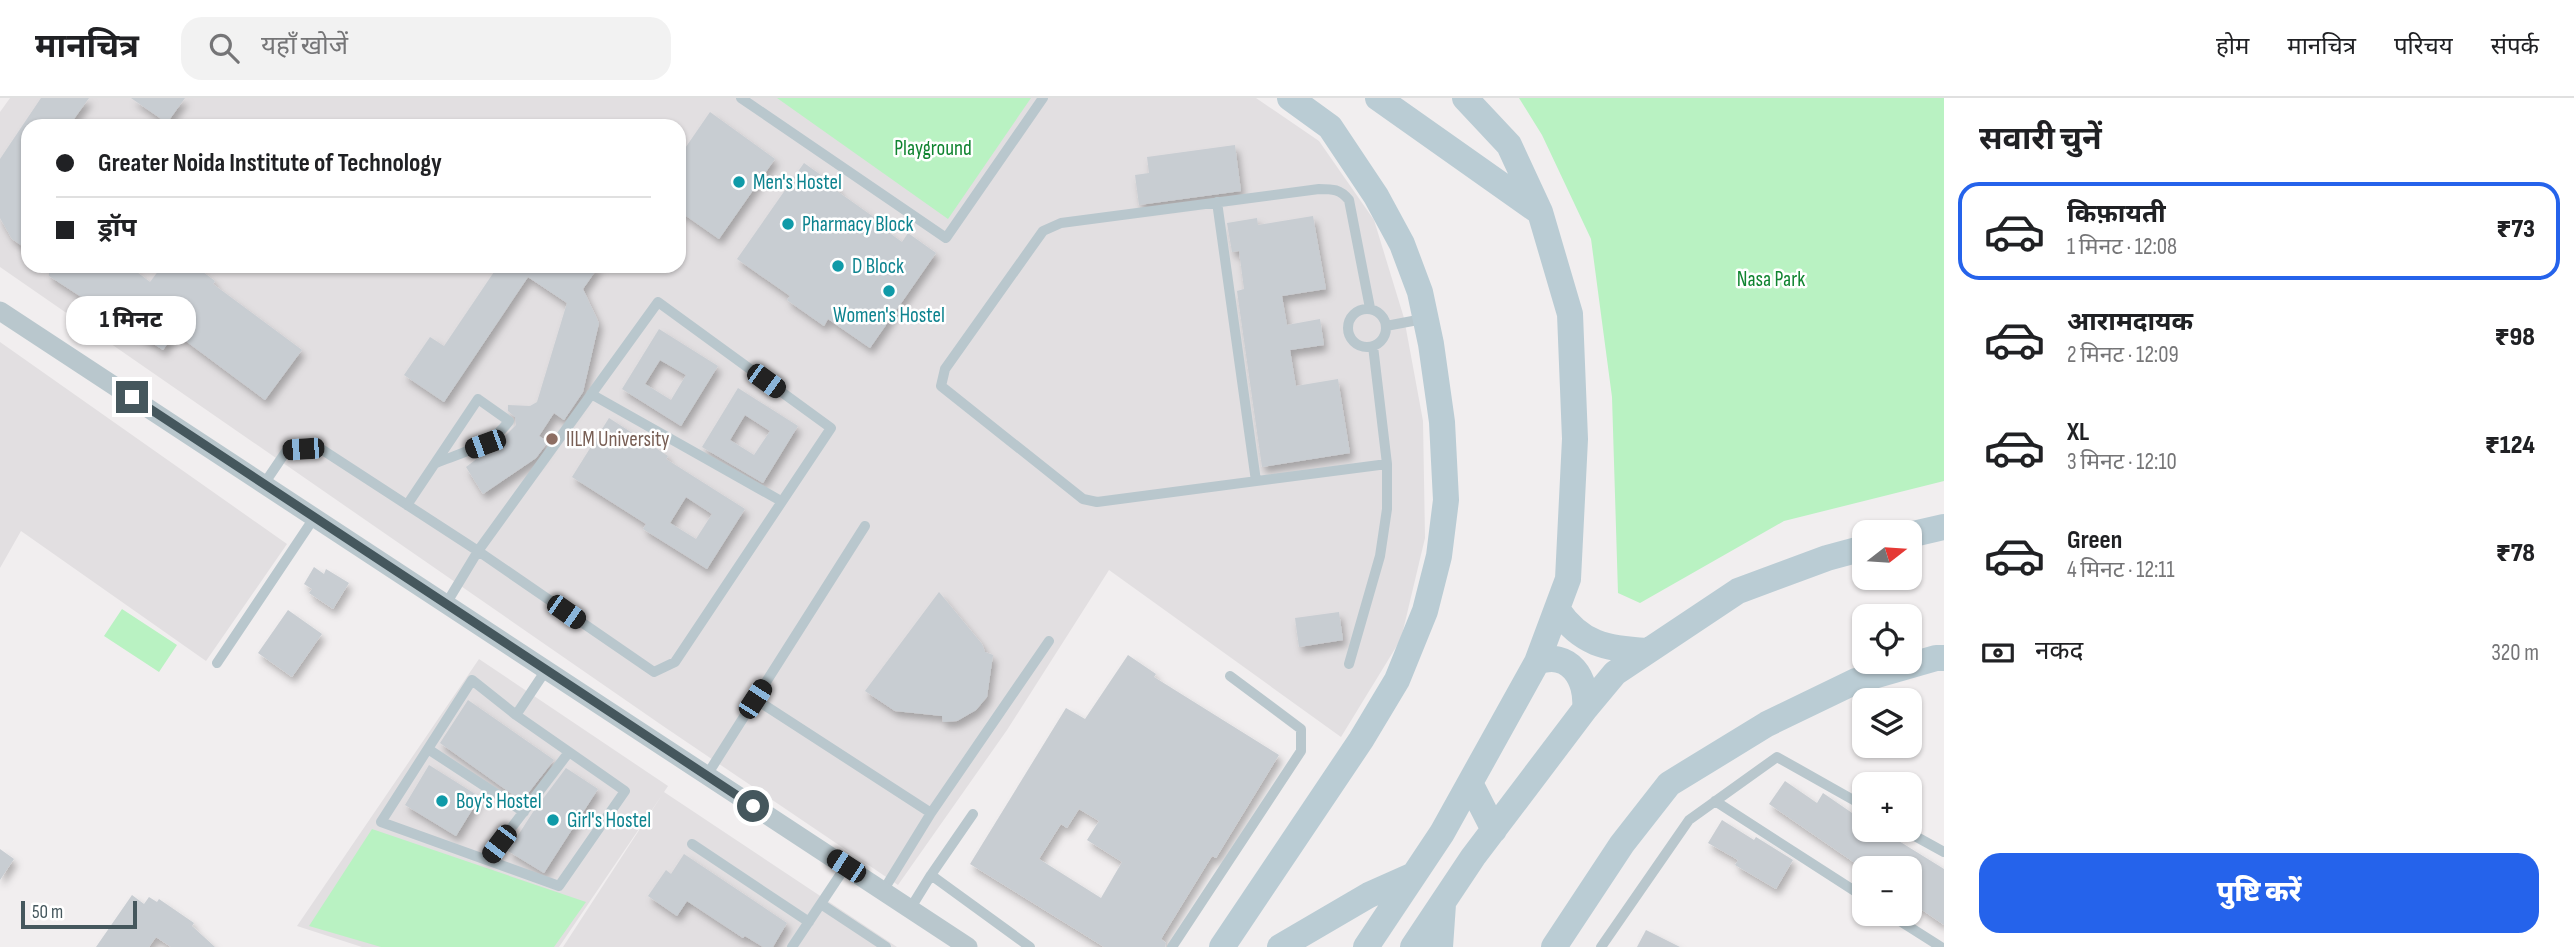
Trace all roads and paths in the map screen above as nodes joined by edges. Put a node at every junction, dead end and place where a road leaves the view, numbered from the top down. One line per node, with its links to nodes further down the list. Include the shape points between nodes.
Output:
1 (1043, 98): 5 (lane, via 946,238)
2 (1290, 98): 10 (street, via 1330,127 1376,196 1402,244)
3 (1378, 98): 7 (street)
4 (1465, 98): 7 (street, via 1509,145)
5 (748, 100)
6 (1217, 202): 8 (lane, via 1319,189 1342,192 1352,210); 16 (lane); 16 (lane, via 1061,223 1043,231 945,369 941,386 1083,499 1097,502)
7 (1539, 212): 27 (street, via 1570,314 1575,439 1568,579)
8 (1370, 308): 11 (lane, via 1381,314); 12 (lane, via 1352,314 1347,326 1354,343)
9 (0, 311): 17 (street)
10 (1426, 318): 11 (lane); 68 (street, via 1442,422 1446,500 1425,611 1397,680 1361,740)
11 (1386, 326): 12 (lane, via 1383,338)
12 (1373, 346): 15 (lane)
13 (591, 394): 18 (lane); 18 (lane, via 659,302 831,428); 24 (lane)
14 (436, 463): 14 (lane, via 478,399 509,421 485,444); 19 (lane)
15 (1387, 464): 16 (lane); 33 (lane, via 1380,556)
16 (1256, 481)
17 (264, 484): 19 (lane, via 287,450 318,447); 20 (street)
18 (781, 502): 24 (lane, via 675,662 654,672)
19 (407, 505): 24 (lane)
20 (314, 518): 26 (street); 32 (lane)
21 (865, 526): 36 (lane)
22 (1944, 527): 23 (street)
23 (1922, 532)
24 (478, 551): 26 (lane)
25 (1852, 551): 29 (street, via 1738,591)
26 (446, 604): 34 (street)
27 (1557, 609): 29 (street, via 1568,625 1600,646); 31 (street)
28 (1049, 641): 46 (lane)
29 (1647, 651): 37 (street, via 1615,673)
30 (1944, 658): 73 (street, via 1856,681 1767,724 1669,784 1622,844)
31 (1537, 662): 37 (street, via 1556,659 1574,667 1583,684); 42 (street)
32 (217, 663)
33 (1349, 664)
34 (546, 670): 38 (lane); 41 (street)
35 (1230, 676): 67 (lane, via 1301,729 1301,751)
36 (755, 699): 41 (lane); 46 (lane)
37 (1585, 709): 48 (street)
38 (516, 715): 39 (lane, via 472,680); 40 (lane)
39 (428, 748): 45 (lane); 52 (lane, via 381,822)
40 (569, 752): 45 (lane); 52 (lane, via 625,791 559,886)
41 (707, 775): 53 (street)
42 (1469, 783): 48 (street); 54 (street)
43 (1852, 799): 44 (lane, via 1777,757)
44 (1715, 801): 56 (lane); 74 (lane, via 1689,820)
45 (524, 812): 52 (lane)
46 (931, 813): 57 (lane)
47 (972, 814): 55 (lane)
48 (1494, 830): 58 (street)
49 (1922, 840): 51 (lane)
50 (692, 844): 61 (lane)
51 (1944, 852)
52 (486, 860)
53 (846, 866): 57 (street); 59 (lane)
54 (1415, 874): 58 (street); 69 (street); 70 (street)
55 (931, 875): 60 (lane); 66 (lane)
56 (1852, 889)
57 (883, 891): 60 (street)
58 (1443, 902): 71 (street); 72 (street)
59 (821, 904): 61 (lane); 64 (lane)
60 (910, 909): 65 (street)
61 (809, 922): 63 (lane)
62 (1909, 926): 75 (lane)
63 (792, 947)
64 (886, 947)
65 (968, 947)
66 (1030, 947)
67 (1172, 947)
68 (1222, 947)
69 (1280, 947)
70 (1366, 947)
71 (1413, 947)
72 (1440, 947)
73 (1554, 947)
74 (1601, 947)
75 (1943, 947)

